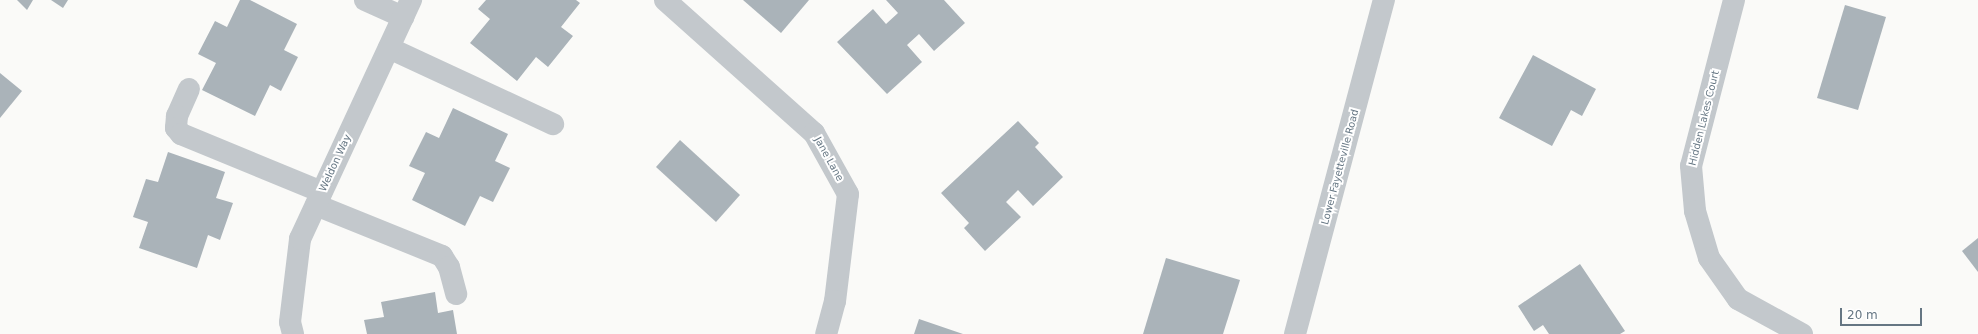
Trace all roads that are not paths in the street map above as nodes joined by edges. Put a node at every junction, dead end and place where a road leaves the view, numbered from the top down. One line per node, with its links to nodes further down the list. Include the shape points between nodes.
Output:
1 (365, 0): 5 (street)
2 (665, 0): 12 (street, Jane Lane, via 814,132 848,194 835,300)
3 (1384, 0): 13 (street, Lower Fayetteville Road)
4 (1734, 0): 14 (street, Hidden Lakes Court, via 1691,166 1696,211 1709,258 1738,299)
5 (407, 9): 6 (street, Weldon Way)
6 (388, 48): 8 (street); 9 (street, Weldon Way)
7 (189, 89): 9 (street, via 177,116 176,128 181,134)
8 (553, 124)
9 (319, 198): 10 (street, via 442,256 449,267); 11 (street, Weldon Way, via 300,239 290,322)
10 (456, 294)
11 (293, 334)
12 (826, 334)
13 (1295, 334)
14 (1802, 334)

